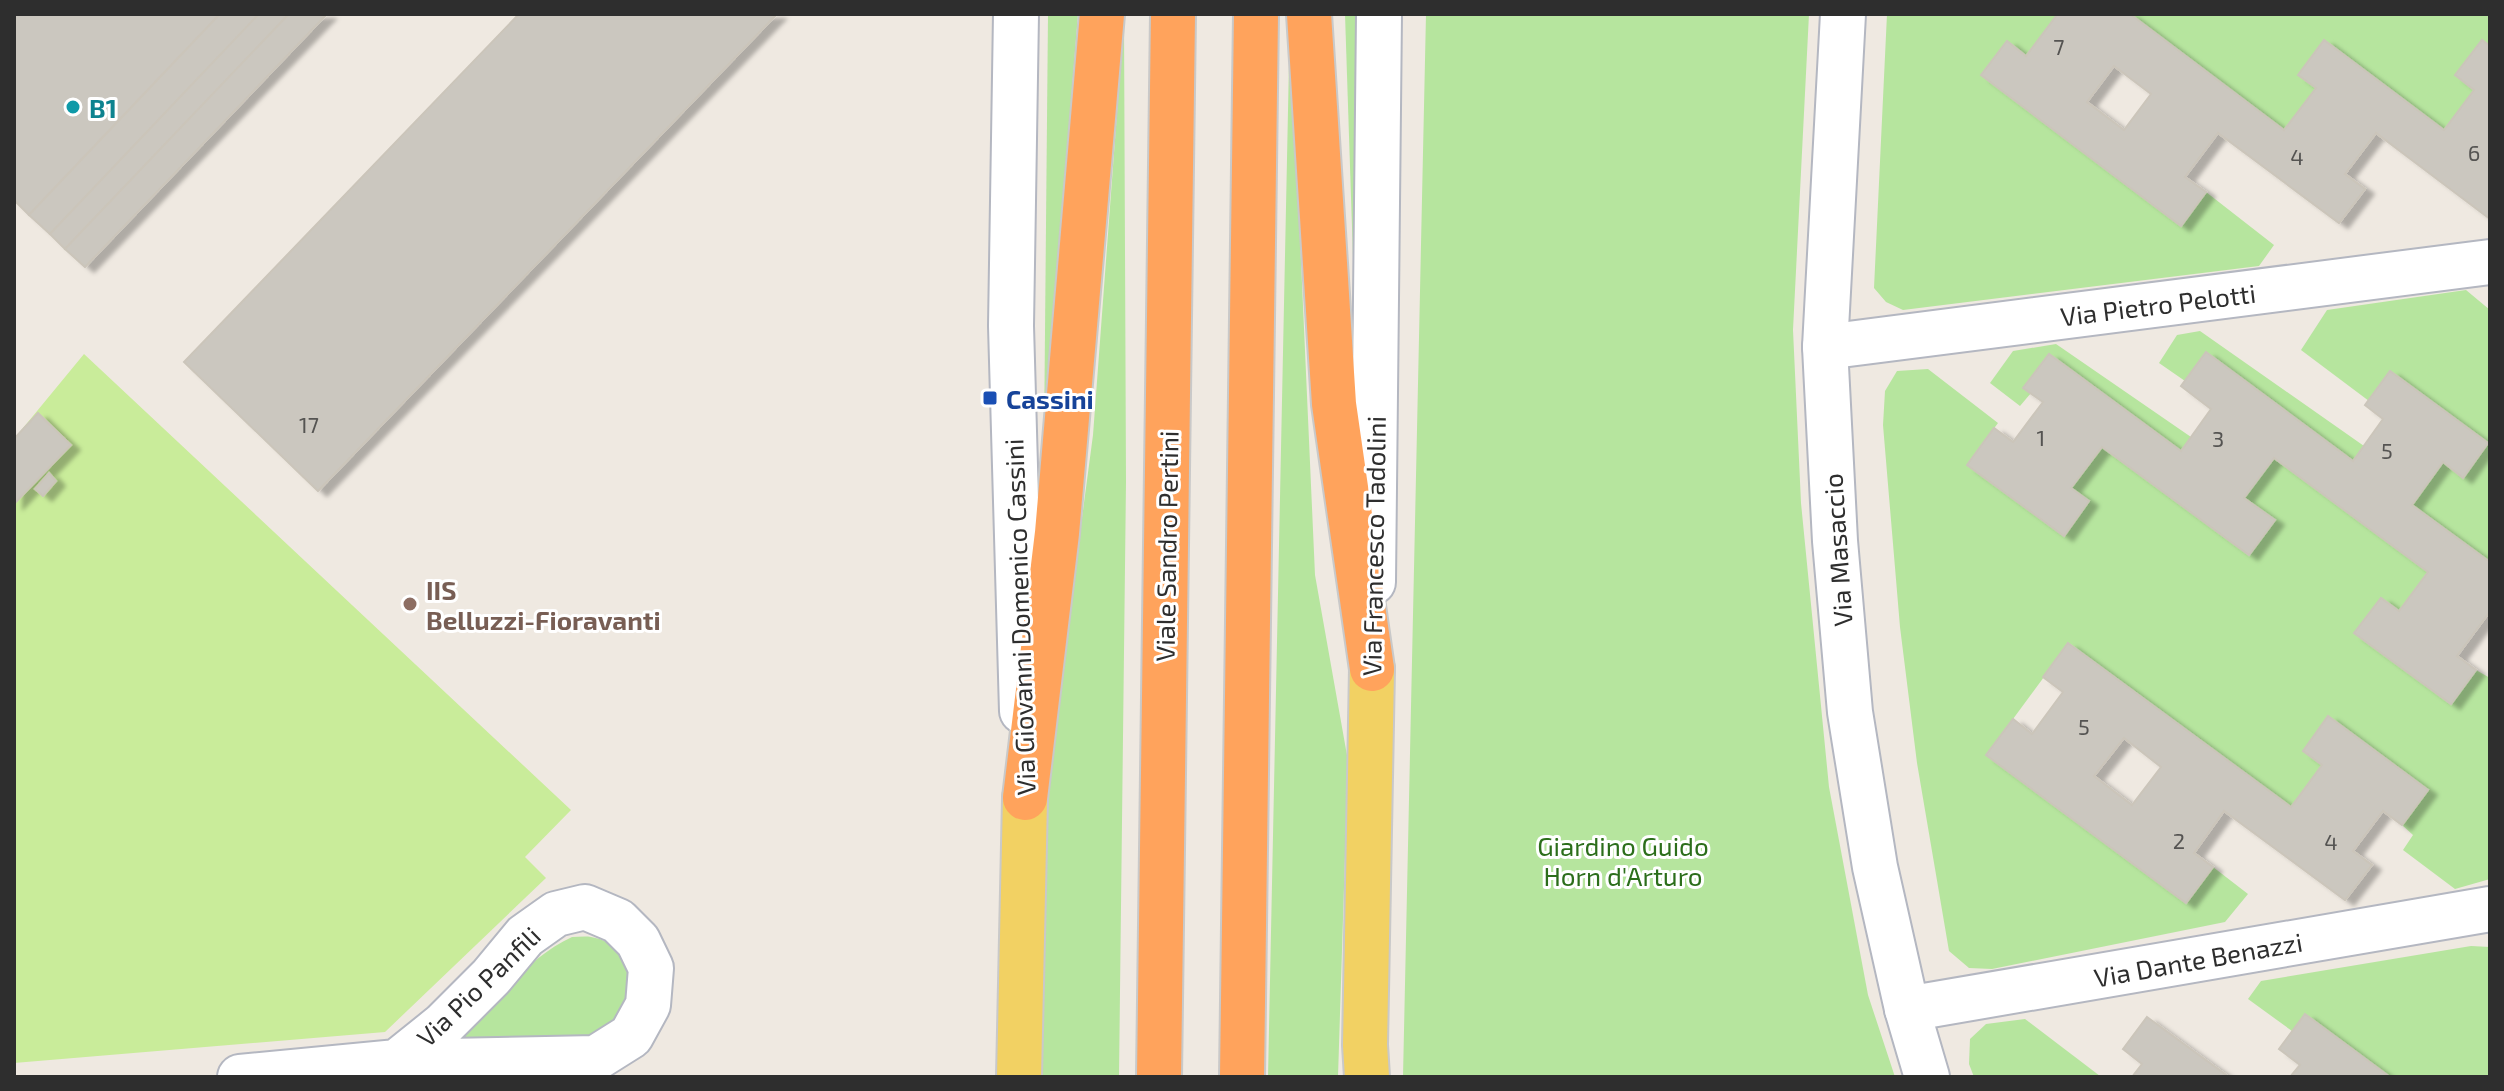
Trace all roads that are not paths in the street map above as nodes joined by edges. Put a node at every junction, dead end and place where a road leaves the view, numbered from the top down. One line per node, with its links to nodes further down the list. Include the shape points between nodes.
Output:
1 (1016, 14): 11 (street, Via Giovanni Domenico Cassini, via 1011,326)
2 (1102, 14): 11 (highway, via 1057,533)
3 (1173, 14): 17 (highway, Viale Sandro Pertini)
4 (1256, 14): 18 (highway)
5 (1309, 14): 10 (highway, via 1334,404)
6 (1379, 14): 10 (street, Via Francesco Tadolini)
7 (1843, 14): 9 (street, Via Masaccio)
8 (2490, 262): 9 (street, Via Pietro Pelotti)
9 (1825, 347): 13 (street, Via Masaccio, via 1850,712 1875,867)
10 (1372, 669): 19 (main road, Via Francesco Tadolini)
11 (1025, 798): 16 (main road, Via Giovanni Domenico Cassini)
12 (2490, 909): 13 (street, Via Dante Benazzi)
13 (1907, 1009): 20 (street, Via Masaccio)
14 (397, 1062): 14 (street, Via Pio Panfili, via 596,1058 631,1036 648,1005 651,968 638,941 618,921 585,907 556,914 525,936 443,1025); 15 (street, Via Pio Panfili)
15 (240, 1077)
16 (1019, 1077)
17 (1159, 1077)
18 (1242, 1077)
19 (1367, 1077)
20 (1927, 1077)

